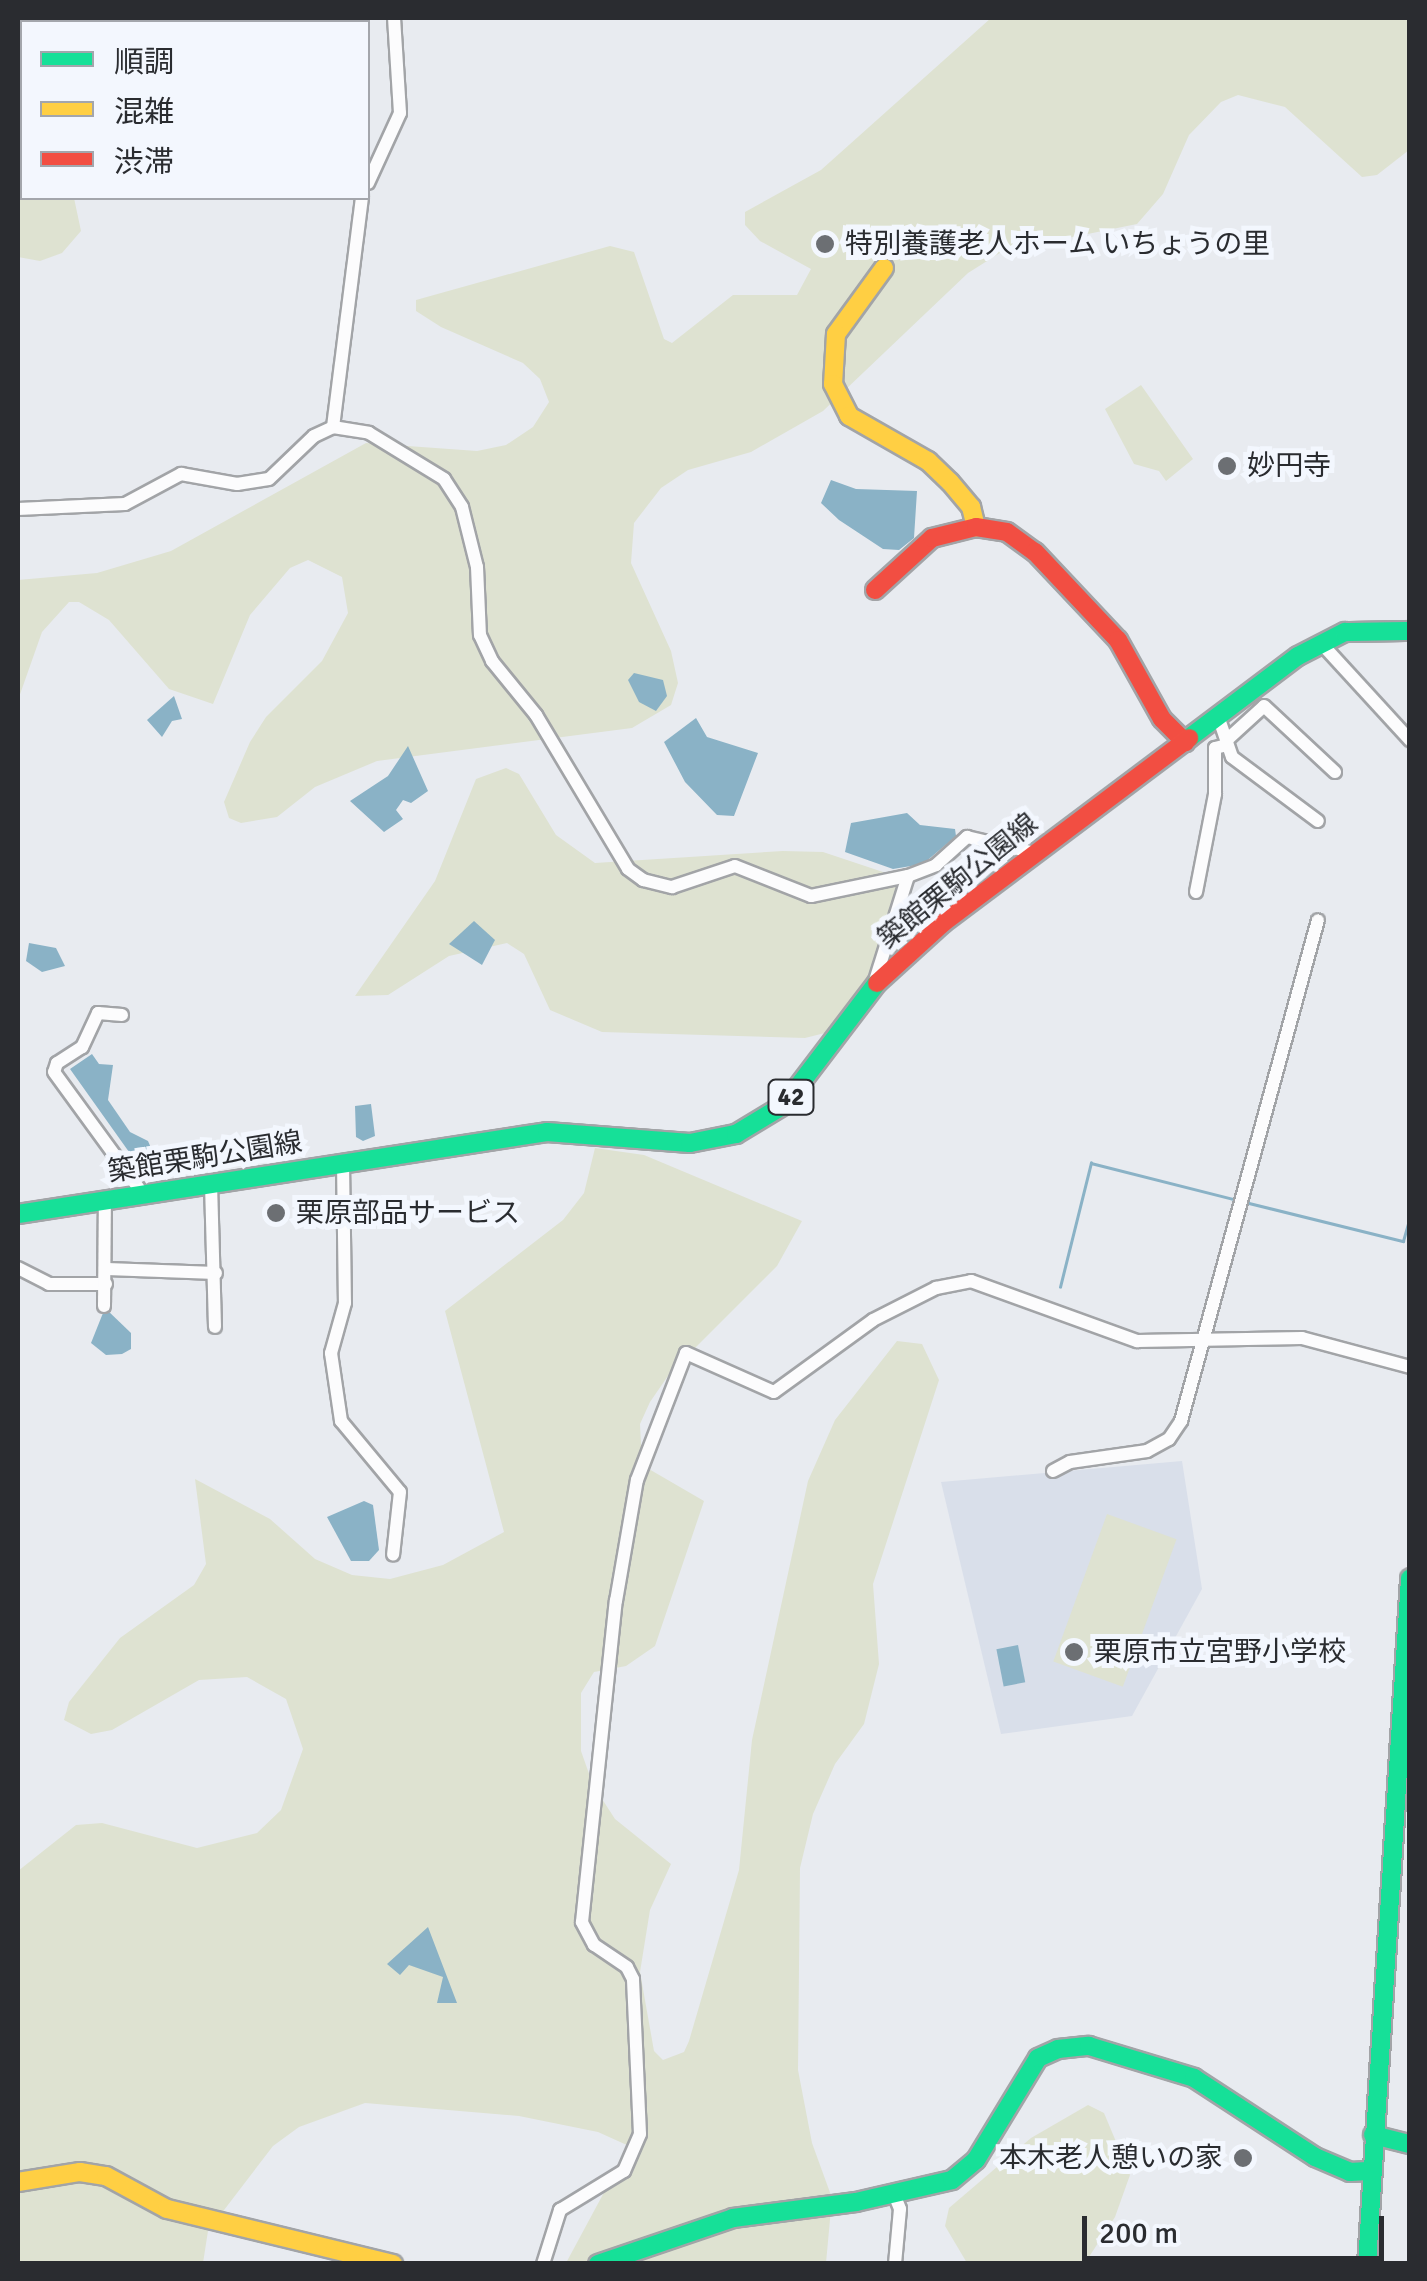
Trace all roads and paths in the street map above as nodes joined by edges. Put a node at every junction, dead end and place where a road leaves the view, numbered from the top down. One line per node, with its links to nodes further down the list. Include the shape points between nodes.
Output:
1 (394, 18): 2 (street, via 400,113)
2 (370, 179)
3 (362, 200): 5 (street)
4 (884, 268): 7 (street, via 836,334 833,384 850,416 928,461 950,482 971,508)
5 (333, 427): 6 (street, via 269,479 238,484 181,474 126,504); 18 (street, via 369,433 444,478 470,532 480,635 492,662 536,715 628,869 672,887 736,866 811,896)
6 (18, 509)
7 (976, 527): 8 (street, via 932,538); 13 (street, via 1007,532 1034,552 1118,640 1162,720)
8 (875, 590)
9 (1410, 631): 10 (street, 築館栗駒公園線 / 42, via 1365,628)
10 (1320, 643): 11 (street, 築館栗駒公園線 / 42); 12 (street)
11 (1218, 716): 13 (street, 築館栗駒公園線 / 42); 14 (street)
12 (1410, 740)
13 (1185, 742): 17 (street, 築館栗駒公園線 / 42)
14 (1228, 742): 15 (street, via 1264,706); 16 (street, via 1232,757); 19 (street, via 1215,748 1215,794)
15 (1335, 772)
16 (1318, 821)
17 (1036, 853): 18 (street, via 967,837 936,864); 21 (street, 築館栗駒公園線 / 42)
18 (908, 876): 21 (street)
19 (1196, 892)
20 (1318, 920): 34 (street)
21 (872, 987): 23 (street, 築館栗駒公園線 / 42, via 784,1105 736,1134 690,1143 547,1132)
22 (122, 1015): 25 (street, via 98,1013 82,1047 54,1072)
23 (343, 1163): 24 (street, 築館栗駒公園線 / 42); 37 (street, via 344,1303 331,1353 341,1422 400,1492)
24 (211, 1184): 25 (street, 築館栗駒公園線 / 42); 30 (street)
25 (143, 1194): 26 (street, 築館栗駒公園線 / 42)
26 (105, 1200): 27 (street, 築館栗駒公園線 / 42); 29 (street)
27 (19, 1216)
28 (18, 1268): 31 (street, via 49,1284)
29 (107, 1269): 30 (street); 31 (street)
30 (216, 1274): 33 (street)
31 (106, 1284): 32 (street)
32 (104, 1306)
33 (215, 1327)
34 (1206, 1339): 35 (street, via 1302,1338); 36 (street, via 1182,1421 1169,1439 1147,1451 1070,1462); 45 (street, via 1137,1341 971,1281 911,1299 808,1362 774,1392 686,1352 637,1480 616,1601 582,1922 594,1945 627,1966 632,1978 640,2134 624,2171 560,2210)
35 (1410, 1367)
36 (1053, 1472)
37 (393, 1555)
38 (1410, 1578): 39 (street)
39 (1373, 2134): 40 (street); 41 (street)
40 (1410, 2144)
41 (1372, 2171): 43 (street, via 1350,2172 1315,2158 1194,2078 1089,2046 1038,2058 976,2160 952,2180); 48 (street)
42 (18, 2182): 44 (street, via 80,2172 106,2176 167,2209)
43 (894, 2194): 46 (street, via 733,2218); 47 (street, via 900,2209)
44 (393, 2264)
45 (543, 2264)
46 (598, 2264)
47 (895, 2264)
48 (1367, 2264)

